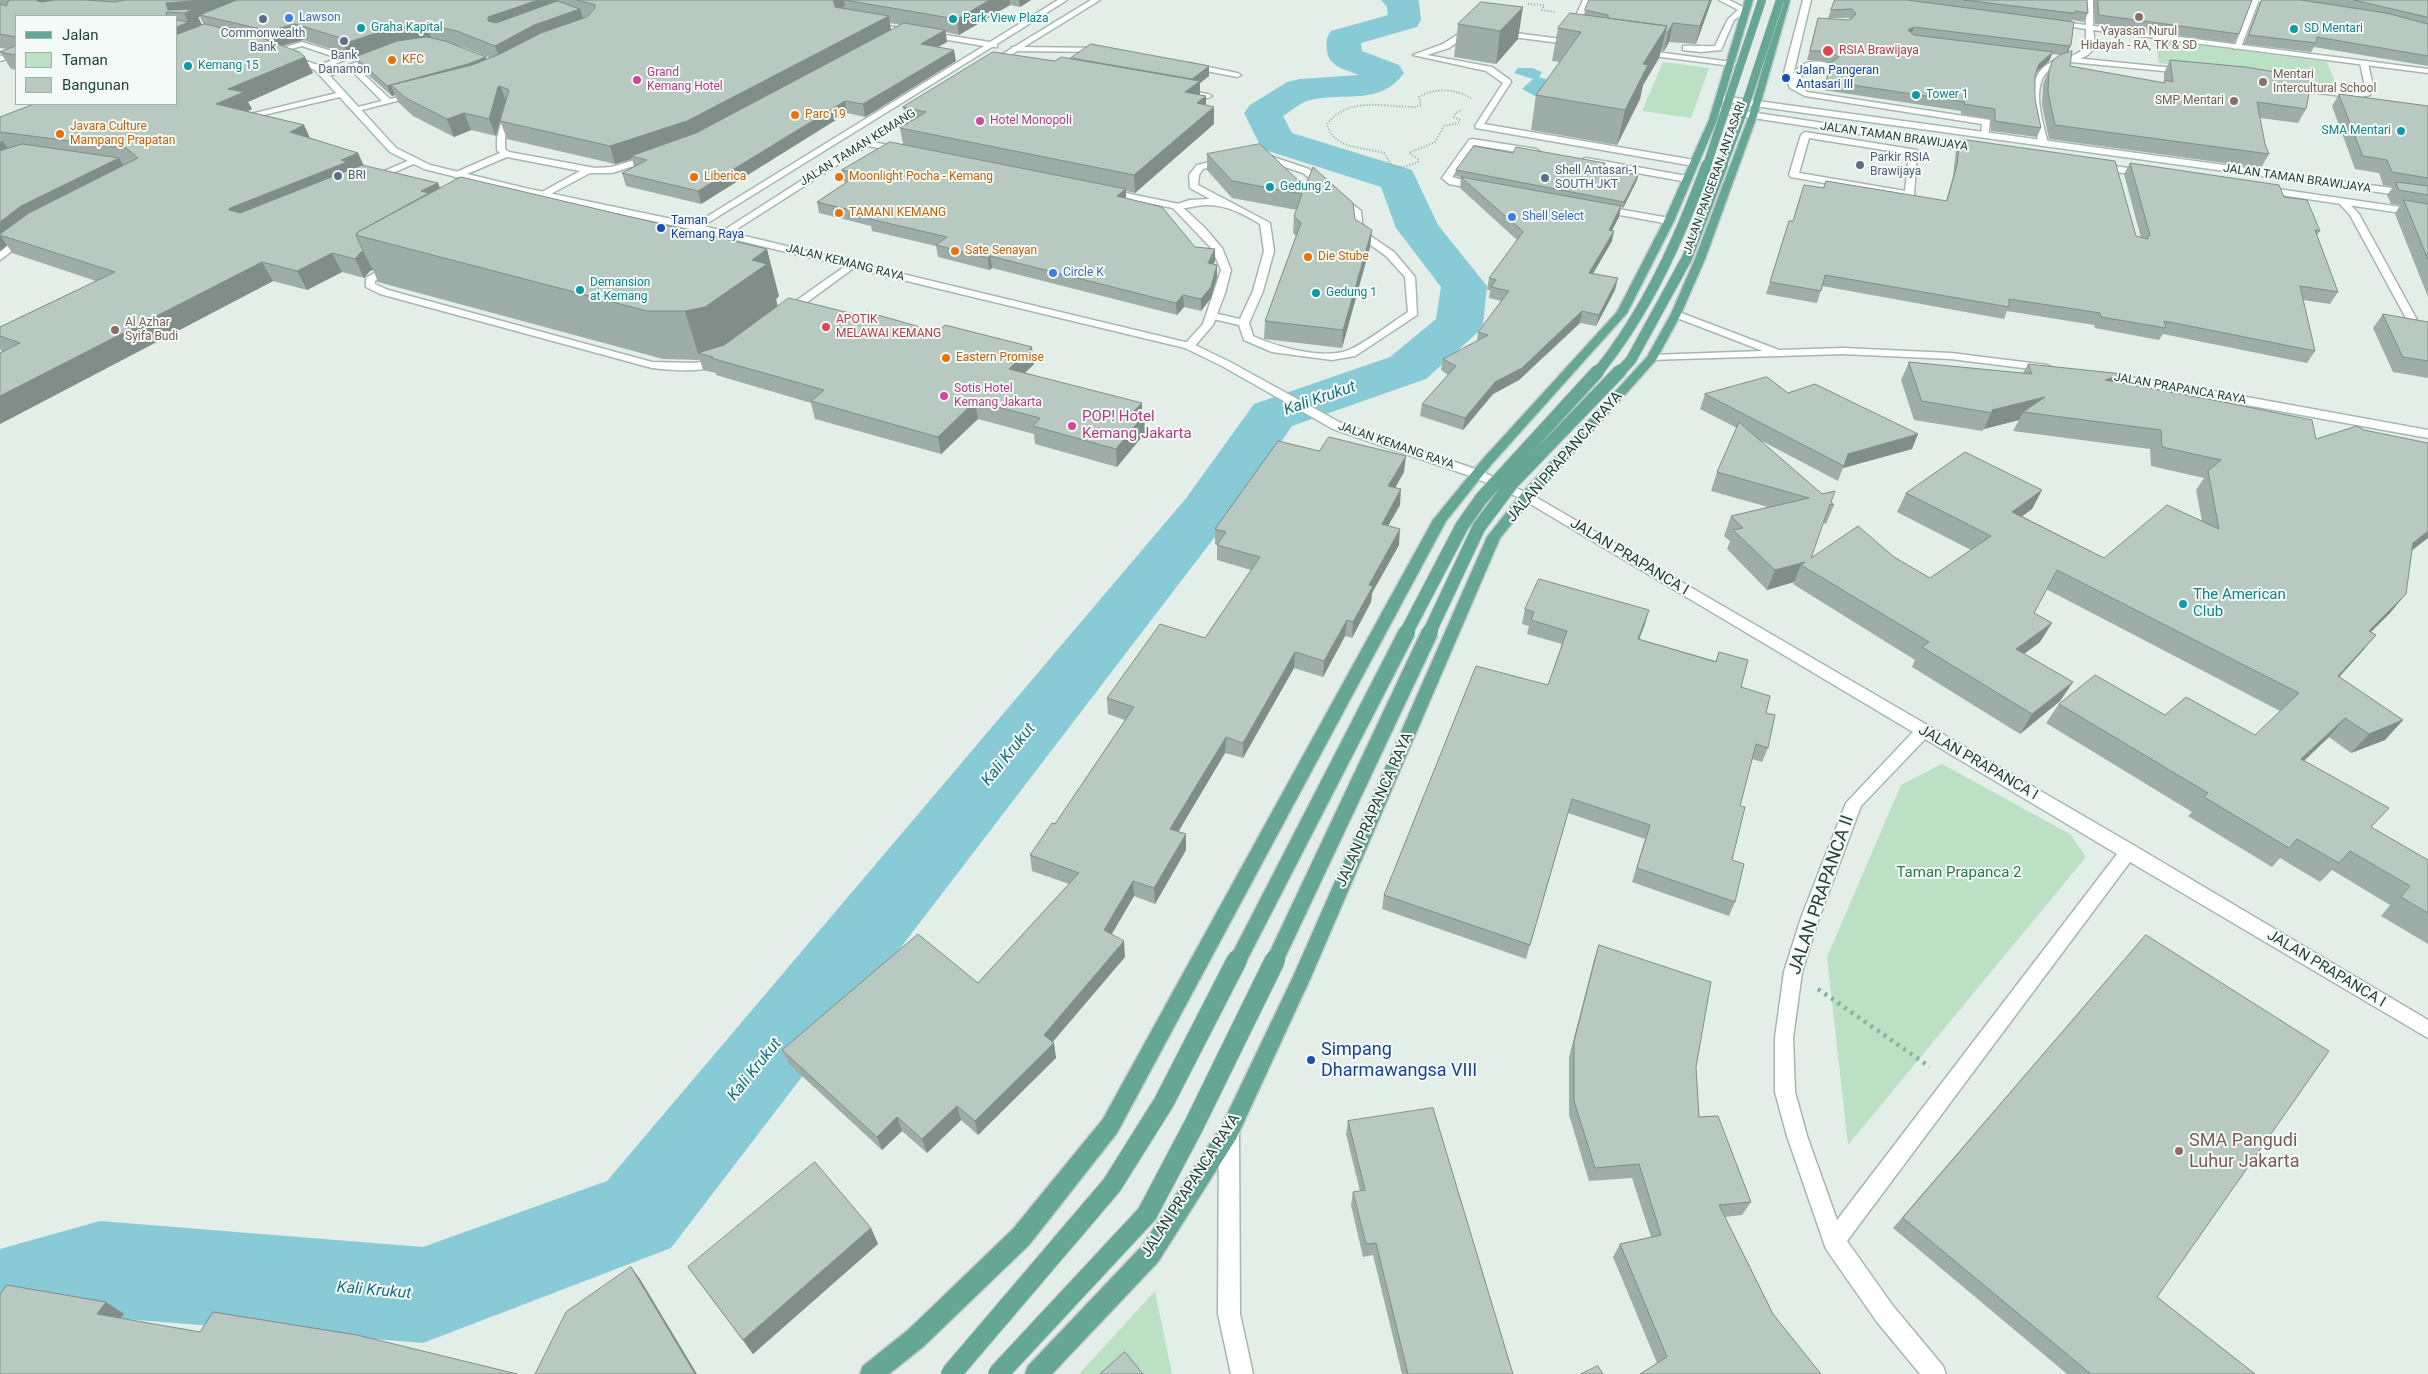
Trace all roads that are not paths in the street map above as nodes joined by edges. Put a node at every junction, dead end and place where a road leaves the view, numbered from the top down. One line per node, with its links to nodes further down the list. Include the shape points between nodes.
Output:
1 (1063, 0): 20 (street, JALAN TAMAN KEMANG)
2 (1096, 0): 24 (street)
3 (1587, 0): 18 (street, via 1575,27 1576,31)
4 (1724, 0): 13 (street)
5 (1749, 0): 13 (main road, JALAN PANGERAN ANTASARI)
6 (1762, 0): 122 (main road, bridge, via 1729,110 1676,246 1633,325 1608,358 1496,480 1468,518 1164,1102 1112,1185)
7 (1780, 0): 123 (main road, bridge, via 1743,112 1687,258 1630,360 1512,483 1479,527 1323,862 1194,1126 1147,1214)
8 (1786, 0): 56 (main road, JALAN PANGERAN ANTASARI)
9 (1807, 0): 47 (street, via 1806,20 1788,73)
10 (2090, 0): 16 (street)
11 (2256, 0): 12 (street); 23 (street)
12 (2294, 6)
13 (1745, 10): 22 (street, via 1732,16 1718,48 1701,50); 38 (main road, JALAN PANGERAN ANTASARI)
14 (2042, 22): 16 (street)
15 (861, 23): 17 (street)
16 (2090, 28): 23 (street); 34 (street, via 2088,51)
17 (904, 31): 19 (street); 20 (street)
18 (1584, 34)
19 (894, 37)
20 (991, 45): 24 (street); 50 (street, JALAN TAMAN KEMANG)
21 (1587, 45): 76 (street, via 1468,30 1446,46 1417,55 1489,69 1506,82 1479,126)
22 (1674, 46)
23 (2237, 47): 35 (street)
24 (1015, 49): 26 (street); 33 (street)
25 (262, 50): 28 (street, JALAN KEMANG RAYA)
26 (1114, 50)
27 (1635, 51): 38 (street)
28 (272, 52): 40 (street, JALAN KEMANG RAYA); 40 (street, via 302,44 345,58)
29 (387, 52): 39 (street)
30 (15, 54): 32 (street)
31 (2045, 57): 34 (street)
32 (0, 59)
33 (998, 59): 36 (street); 42 (street)
34 (2064, 59): 44 (street); 67 (street, via 2040,72 2035,84)
35 (2364, 62): 43 (street); 48 (street, via 2367,93 2356,96)
36 (1017, 63)
37 (1180, 63): 46 (street)
38 (1732, 64): 54 (main road, JALAN PANGERAN ANTASARI)
39 (351, 66): 45 (street); 55 (street)
40 (318, 68): 45 (street, JALAN KEMANG RAYA)
41 (1830, 68): 47 (street, via 1801,66)
42 (981, 70)
43 (2428, 71)
44 (2190, 72)
45 (326, 75): 51 (street, JALAN KEMANG RAYA)
46 (1236, 75)
47 (1793, 86): 57 (street, via 1805,94)
48 (2283, 86)
49 (1177, 90): 53 (street)
50 (914, 92): 66 (street, JALAN TAMAN KEMANG, via 931,98); 96 (street, JALAN TAMAN KEMANG)
51 (341, 94): 59 (street, JALAN KEMANG RAYA); 62 (street)
52 (421, 94): 55 (street)
53 (1208, 96)
54 (1721, 98): 56 (street, JALAN TAMAN BRAWIJAYA); 60 (main road, JALAN PANGERAN ANTASARI)
55 (388, 102): 59 (street)
56 (1756, 104): 61 (main road, JALAN PANGERAN ANTASARI); 63 (street, JALAN TAMAN BRAWIJAYA)
57 (1876, 105): 63 (street); 64 (street, via 1987,122)
58 (509, 107): 72 (street, via 500,138 501,150)
59 (357, 110): 75 (street, JALAN KEMANG RAYA, via 393,150)
60 (1717, 110): 61 (street, JALAN TAMAN BRAWIJAYA); 76 (main road, JALAN PANGERAN ANTASARI)
61 (1753, 116): 65 (street, JALAN TAMAN BRAWIJAYA); 102 (main road, JALAN PANGERAN ANTASARI)
62 (235, 119)
63 (1872, 120): 64 (street, JALAN TAMAN BRAWIJAYA)
64 (1985, 136): 67 (street, JALAN TAMAN BRAWIJAYA)
65 (1907, 138): 68 (street); 69 (street, JALAN TAMAN BRAWIJAYA)
66 (865, 143): 70 (street); 98 (street, JALAN TAMAN KEMANG)
67 (2044, 144): 88 (street, JALAN TAMAN BRAWIJAYA)
68 (1905, 150): 68 (street, via 1914,152 1908,195 1794,176 1805,135)
69 (1983, 150)
70 (914, 153)
71 (1544, 153): 83 (street, via 1472,142 1446,178)
72 (506, 154): 78 (street); 79 (street)
73 (664, 155): 78 (street, via 612,170)
74 (1572, 158): 81 (street)
75 (414, 162): 79 (street, JALAN KEMANG RAYA); 82 (street)
76 (1694, 163): 81 (main road, JALAN PANGERAN ANTASARI)
77 (2088, 165): 80 (street, via 2117,174)
78 (587, 171): 87 (street)
79 (457, 175): 86 (street, JALAN KEMANG RAYA)
80 (2156, 175)
81 (1687, 179): 95 (main road, JALAN PANGERAN ANTASARI)
82 (365, 181)
83 (1492, 189)
84 (2254, 189): 91 (street, JALAN TAMAN BRAWIJAYA)
85 (1098, 190): 92 (street)
86 (525, 192): 87 (street, JALAN KEMANG RAYA); 89 (street)
87 (543, 195): 96 (street, JALAN KEMANG RAYA)
88 (2428, 196)
89 (512, 199)
90 (1220, 201): 92 (street); 106 (street, via 1236,206 1265,223 1269,251 1258,291); 106 (street, via 1193,186 1194,175 1200,166 1261,155 1306,171 1358,213 1358,232 1390,254 1410,276 1413,313 1351,354 1332,357 1272,349 1248,338)
91 (2343, 202): 94 (street, JALAN TAMAN BRAWIJAYA); 105 (street, via 2354,214)
92 (1176, 206): 103 (street, via 1217,248 1226,270)
93 (1590, 206): 95 (street)
94 (2428, 214)
95 (1669, 220): 114 (main road, JALAN PANGERAN ANTASARI, via 1622,312)
96 (695, 227): 98 (street, JALAN KEMANG RAYA)
97 (30, 232): 99 (street)
98 (723, 234): 101 (street, JALAN KEMANG RAYA)
99 (0, 257)
100 (401, 260): 109 (street, via 376,275 370,280 370,285 384,292 652,365 710,365)
101 (852, 265): 104 (street); 107 (street, JALAN KEMANG RAYA)
102 (1676, 314): 108 (street); 110 (main road, JALAN PANGERAN ANTASARI)
103 (1213, 316): 106 (street); 107 (street)
104 (778, 319)
105 (2412, 320)
106 (1244, 323)
107 (1189, 346): 114 (street, JALAN KEMANG RAYA, via 1337,426)
108 (1780, 353): 110 (street); 111 (street, via 1843,351 1951,356)
109 (732, 354)
110 (1652, 358): 115 (main road, JALAN PRAPANCA RAYA)
111 (2062, 369)
112 (2090, 374): 113 (street, JALAN PRAPANCA RAYA, via 2175,386)
113 (2428, 434)
114 (1477, 474): 115 (street, JALAN KEMANG RAYA); 121 (main road, via 1440,520 1110,1126 1021,1237 916,1338)
115 (1527, 496): 116 (street, JALAN PRAPANCA I); 119 (main road, JALAN PRAPANCA RAYA, via 1494,537 1302,977)
116 (1923, 731): 117 (street, JALAN PRAPANCA I); 120 (street, JALAN PRAPANCA II, via 1854,803 1793,972 1784,1038 1785,1092)
117 (2129, 851): 118 (street, JALAN PRAPANCA I); 120 (street)
118 (2428, 1030)
119 (1229, 1132): 124 (main road, JALAN PRAPANCA RAYA, via 1150,1254); 125 (street, via 1229,1314)
120 (1834, 1241): 126 (street, JALAN PRAPANCA II, via 1885,1314)
121 (871, 1374)
122 (951, 1374)
123 (998, 1374)
124 (1036, 1374)
125 (1242, 1374)
126 (1934, 1374)

